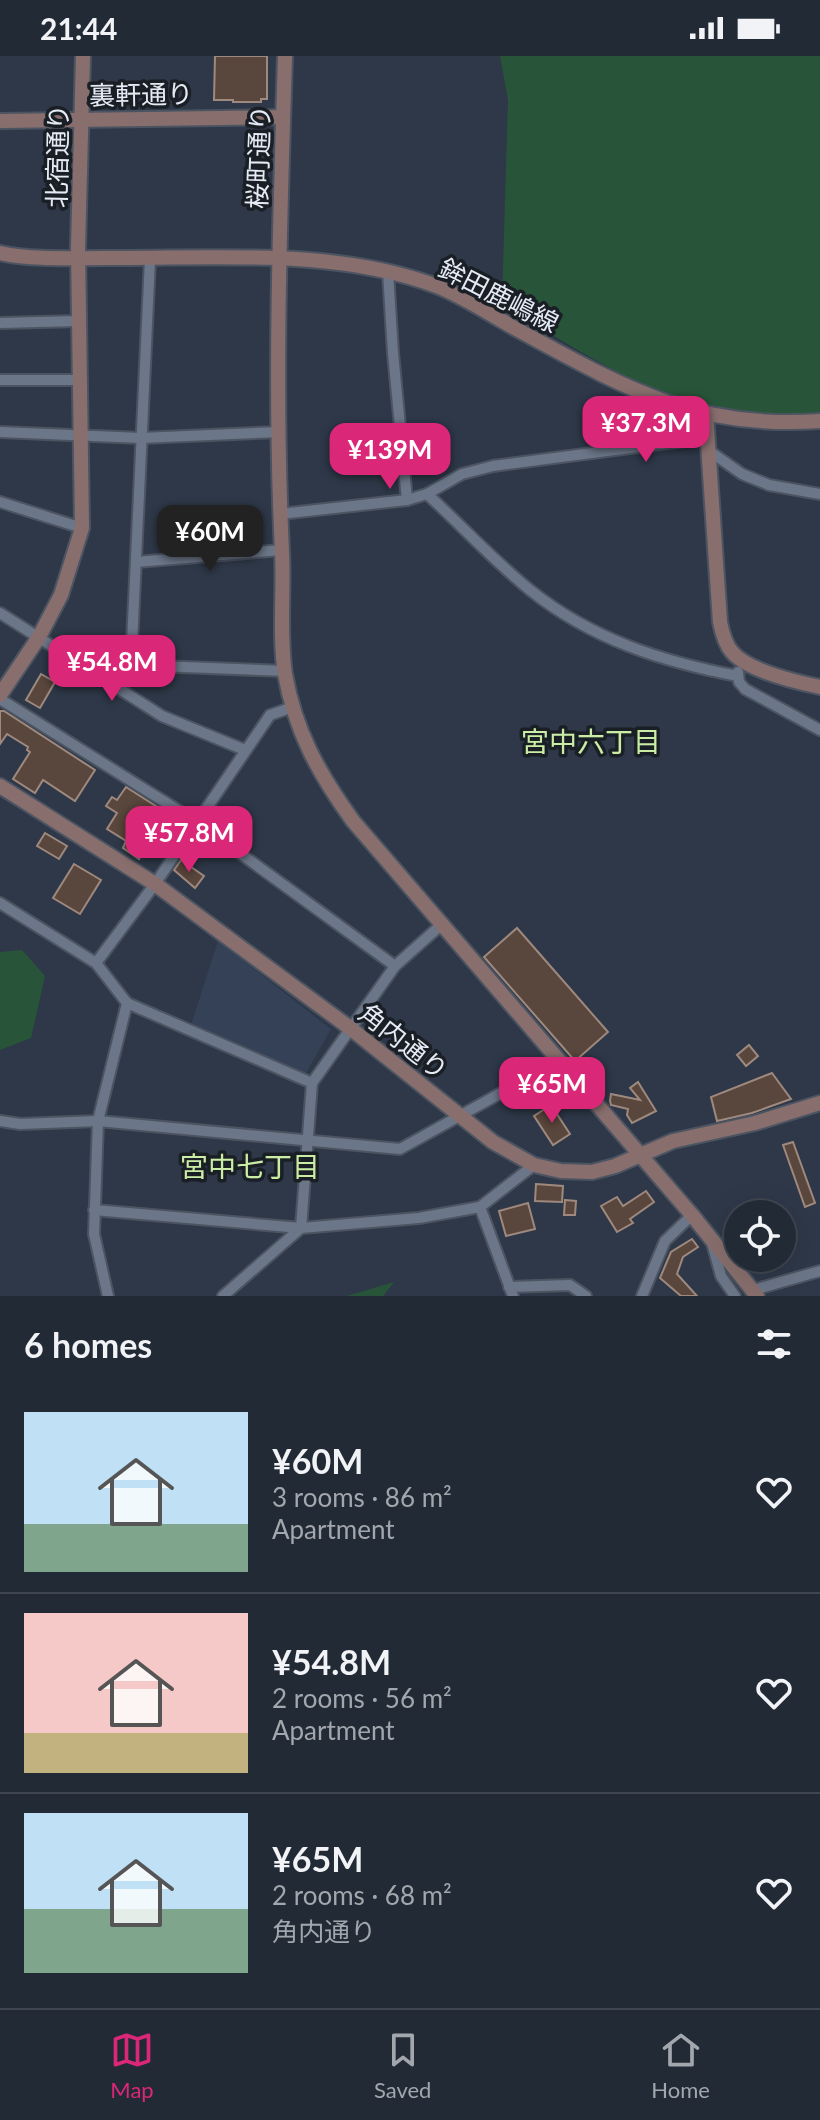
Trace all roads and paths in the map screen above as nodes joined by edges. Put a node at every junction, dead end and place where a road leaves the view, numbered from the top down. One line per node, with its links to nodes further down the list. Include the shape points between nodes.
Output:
1 (83, 56): 4 (street, 北宿通り)
2 (285, 56): 3 (street, 桜町通り)
3 (283, 117): 4 (street, 裏軒通り); 9 (street, 桜町通り)
4 (82, 119): 5 (street, 裏軒通り); 7 (street, 北宿通り)
5 (0, 121)
6 (0, 253): 7 (street, 鉾田鹿嶋線)
7 (78, 258): 8 (street, 鉾田鹿嶋線); 11 (street, 北宿通り)
8 (150, 259): 9 (street, 鉾田鹿嶋線); 20 (street)
9 (279, 260): 10 (street, 鉾田鹿嶋線, via 353,264); 18 (street, 桜町通り)
10 (388, 272): 15 (street, 鉾田鹿嶋線, via 440,288 606,378); 24 (street)
11 (79, 321): 12 (street); 14 (street, 北宿通り)
12 (0, 323)
13 (0, 380): 14 (street)
14 (80, 380): 19 (street, 北宿通り)
15 (706, 414): 16 (street, 鉾田鹿嶋線, via 783,424); 21 (street)
16 (820, 421)
17 (0, 432): 19 (street)
18 (279, 432): 20 (street); 26 (street, 桜町通り)
19 (80, 437): 20 (street); 27 (street, 北宿通り)
20 (141, 438): 29 (street)
21 (707, 444): 22 (street, via 493,466 462,474); 23 (street, via 742,474); 32 (street, via 720,622)
22 (427, 494): 24 (street); 35 (street, via 530,590 586,627 679,665)
23 (820, 494)
24 (407, 500): 26 (street)
25 (0, 502): 27 (street)
26 (280, 514): 28 (street, 桜町通り)
27 (82, 528): 31 (street, 北宿通り, via 61,595)
28 (282, 550): 29 (street); 34 (street, 桜町通り)
29 (136, 562): 33 (street)
30 (0, 613): 31 (street)
31 (39, 637): 36 (street); 38 (street, 北宿通り)
32 (738, 658): 35 (street); 37 (street)
33 (131, 665): 34 (street); 36 (street)
34 (285, 671): 39 (street, 桜町通り)
35 (738, 676): 40 (street, via 745,689)
36 (118, 687): 41 (street, via 162,716)
37 (820, 687)
38 (0, 697): 43 (street)
39 (293, 707): 41 (street, via 270,715); 46 (street, 桜町通り, via 323,780)
40 (820, 730)
41 (245, 750): 43 (street)
42 (0, 786): 44 (street, 角内通り)
43 (197, 822): 44 (street); 48 (street)
44 (155, 884): 47 (street); 50 (street, 角内通り)
45 (0, 903): 47 (street)
46 (441, 925): 48 (street); 51 (street, 桜町通り)
47 (96, 963): 49 (street)
48 (395, 966): 50 (street)
49 (127, 1003): 52 (street); 56 (street)
50 (350, 1028): 52 (street); 54 (street, 角内通り)
51 (557, 1062): 54 (street); 58 (street, 桜町通り)
52 (312, 1083): 57 (street)
53 (820, 1103): 58 (street, 角内通り, via 673,1141)
54 (459, 1114): 57 (street, via 400,1149); 59 (street, 角内通り, via 493,1142)
55 (0, 1121): 56 (street)
56 (98, 1121): 57 (street); 61 (street)
57 (309, 1141): 63 (street)
58 (639, 1155): 59 (street, 角内通り, via 592,1172); 62 (street, 桜町通り)
59 (534, 1165): 60 (street)
60 (480, 1207): 63 (street); 66 (street)
61 (94, 1210): 63 (street); 68 (street)
62 (692, 1215): 64 (street, 桜町通り); 71 (street, via 665,1241)
63 (301, 1228): 69 (street)
64 (710, 1237): 67 (street, 桜町通り); 72 (street, via 721,1276)
65 (820, 1271): 67 (street)
66 (511, 1292): 70 (street, via 570,1285)
67 (755, 1293)
68 (108, 1296)
69 (223, 1296)
70 (586, 1296)
71 (642, 1296)
72 (735, 1296)

